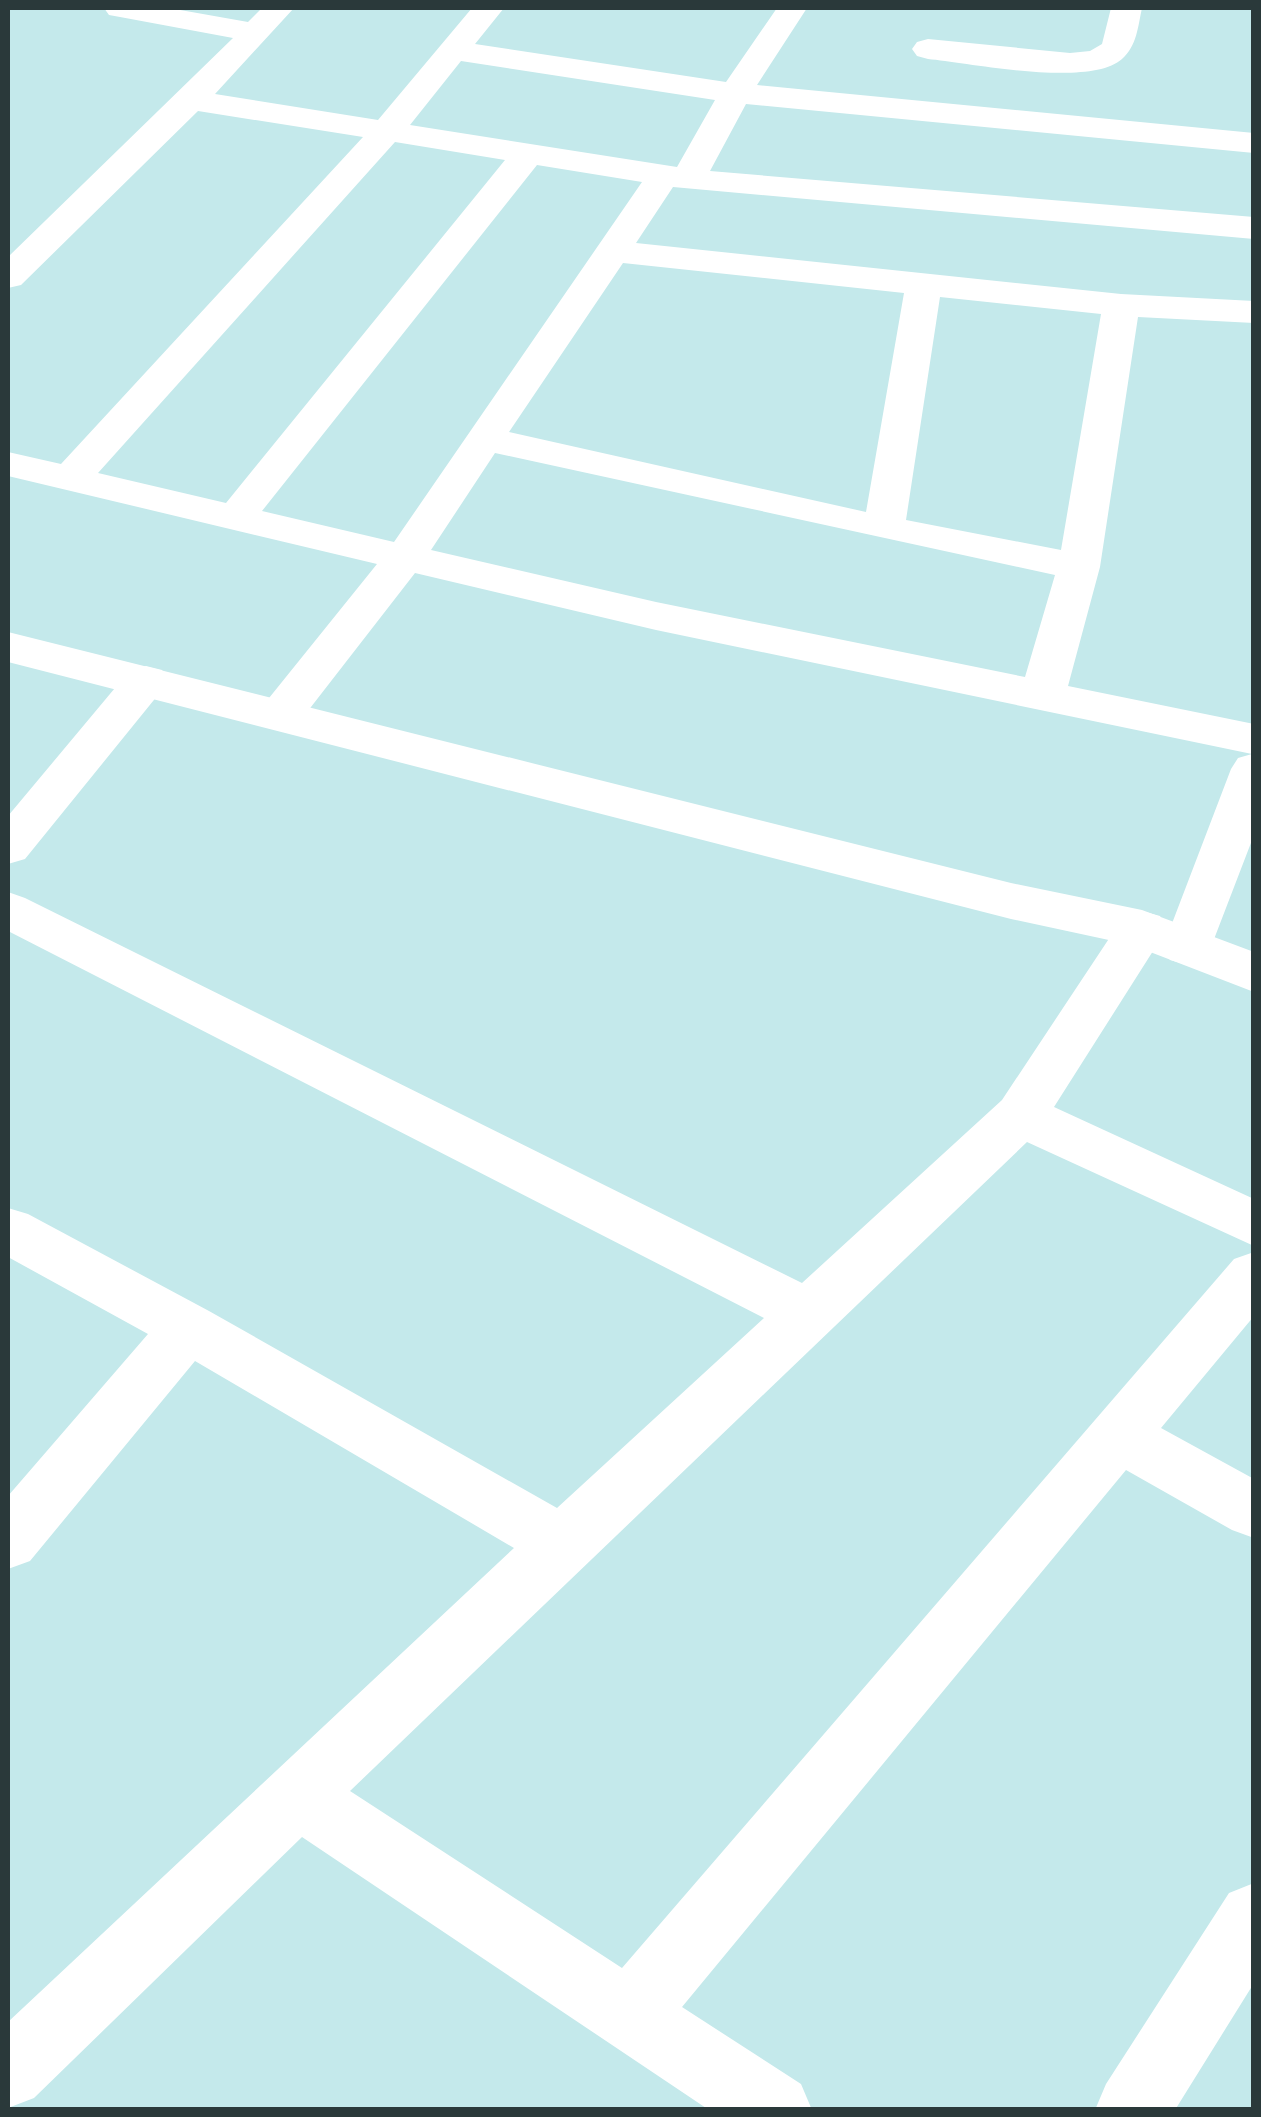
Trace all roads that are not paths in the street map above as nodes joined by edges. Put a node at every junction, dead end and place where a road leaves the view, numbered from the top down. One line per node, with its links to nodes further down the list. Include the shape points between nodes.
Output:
1 (120, 8): 5 (street)
2 (488, 8): 6 (street)
3 (792, 8): 7 (street)
4 (1126, 8): 9 (street, via 1119,46 1092,61 1070,63 936,35)
5 (268, 20): 8 (street)
6 (453, 50): 7 (street); 10 (street)
7 (735, 93): 9 (street); 13 (street)
8 (191, 100): 10 (street); 16 (street)
9 (894, 108): 11 (street)
10 (384, 132): 12 (street); 22 (street)
11 (1254, 143)
12 (528, 154): 13 (street); 23 (street)
13 (676, 177): 14 (street); 15 (street)
14 (1254, 228)
15 (613, 251): 17 (street); 20 (street)
16 (8, 277)
17 (924, 284): 18 (street); 24 (street)
18 (1121, 305): 19 (street); 26 (street)
19 (1254, 312)
20 (485, 438): 24 (street); 25 (street)
21 (8, 464): 22 (street)
22 (71, 478): 23 (street)
23 (236, 518): 25 (street)
24 (884, 528): 26 (street)
25 (404, 557): 29 (street); 30 (street)
26 (1079, 567): 29 (street)
27 (8, 647): 28 (street)
28 (146, 680): 30 (street); 33 (street)
29 (1043, 694): 31 (street)
30 (281, 714): 35 (street)
31 (1254, 740)
32 (1250, 787): 35 (street)
33 (8, 847)
34 (8, 910): 41 (street)
35 (1165, 938): 36 (street); 37 (street)
36 (1254, 972)
37 (1021, 1115): 38 (street); 41 (street)
38 (1254, 1224)
39 (8, 1230): 42 (street)
40 (1254, 1275): 43 (street)
41 (808, 1313): 46 (street)
42 (188, 1328): 45 (street); 46 (street)
43 (1119, 1434): 44 (street); 49 (street)
44 (1254, 1511)
45 (8, 1541)
46 (562, 1542): 47 (street)
47 (297, 1795): 49 (street); 50 (street)
48 (1254, 1918): 52 (street)
49 (628, 2016): 51 (street)
50 (8, 2072)
51 (775, 2110)
52 (1132, 2110)

